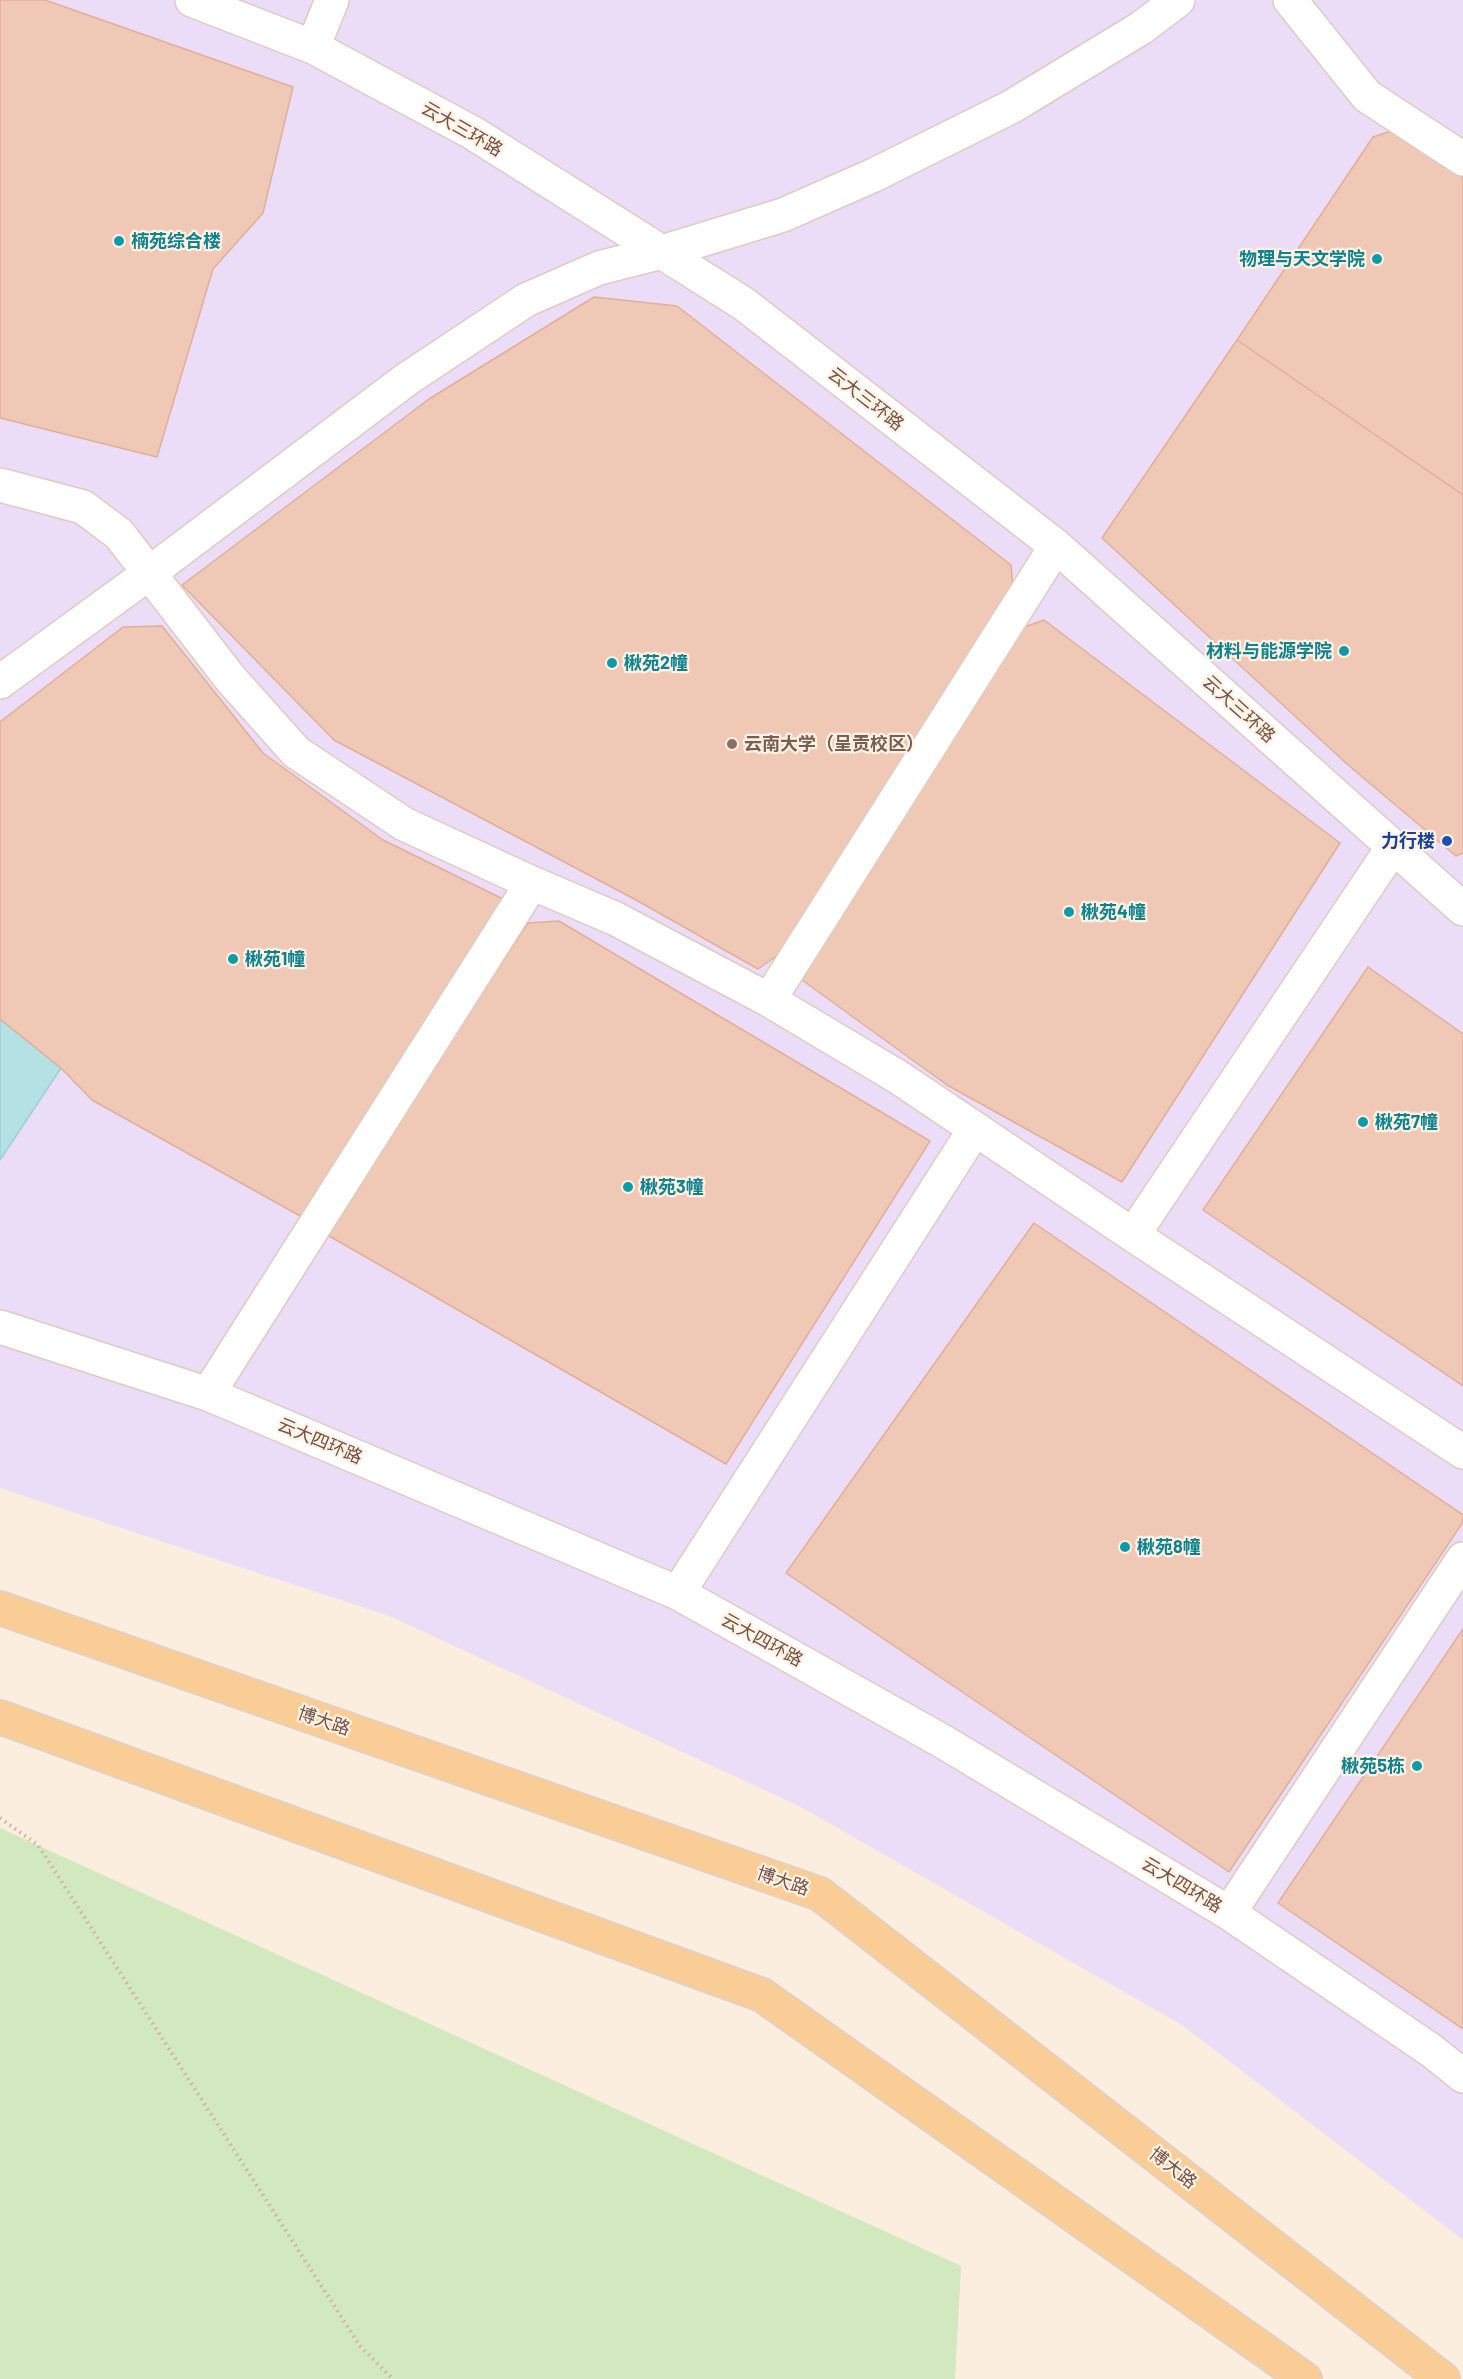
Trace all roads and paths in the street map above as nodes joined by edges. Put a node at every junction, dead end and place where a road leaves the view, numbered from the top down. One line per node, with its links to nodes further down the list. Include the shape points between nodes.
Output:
1 (192, 0): 5 (lane, 云大三环路)
2 (332, 0): 5 (lane)
3 (1178, 0): 7 (lane, via 1011,107 874,175 783,215)
4 (1290, 0): 6 (lane, via 1366,96)
5 (313, 47): 7 (lane, 云大三环路, via 473,133)
6 (1463, 159)
7 (662, 252): 9 (lane, 云大三环路, via 744,304); 10 (lane, via 599,268 526,300 407,379)
8 (0, 484): 10 (lane, via 83,507 119,534)
9 (1056, 546): 12 (lane, 云大三环路); 15 (lane)
10 (148, 573): 11 (lane); 13 (lane, via 230,678 296,752 404,824)
11 (0, 682)
12 (1393, 847): 14 (lane, 云大三环路); 17 (lane)
13 (532, 884): 15 (lane, via 616,919); 19 (lane)
14 (1463, 909)
15 (770, 1000): 16 (lane, via 898,1077)
16 (975, 1129): 17 (lane); 22 (lane)
17 (1133, 1235): 20 (lane)
18 (0, 1327): 19 (lane, 云大四环路)
19 (208, 1394): 22 (lane, 云大四环路)
20 (1463, 1452)
21 (1463, 1559): 26 (lane)
22 (678, 1593): 26 (lane, 云大四环路, via 942,1741)
23 (0, 1608): 30 (main road, 博大路, via 820,1894)
24 (0, 1717): 29 (main road, via 762,1995)
25 (0, 1818): 28 (path, via 38,1845 360,2346)
26 (1229, 1913): 27 (lane, 云大四环路)
27 (1463, 2076)
28 (393, 2379)
29 (1305, 2379)
30 (1443, 2379)

